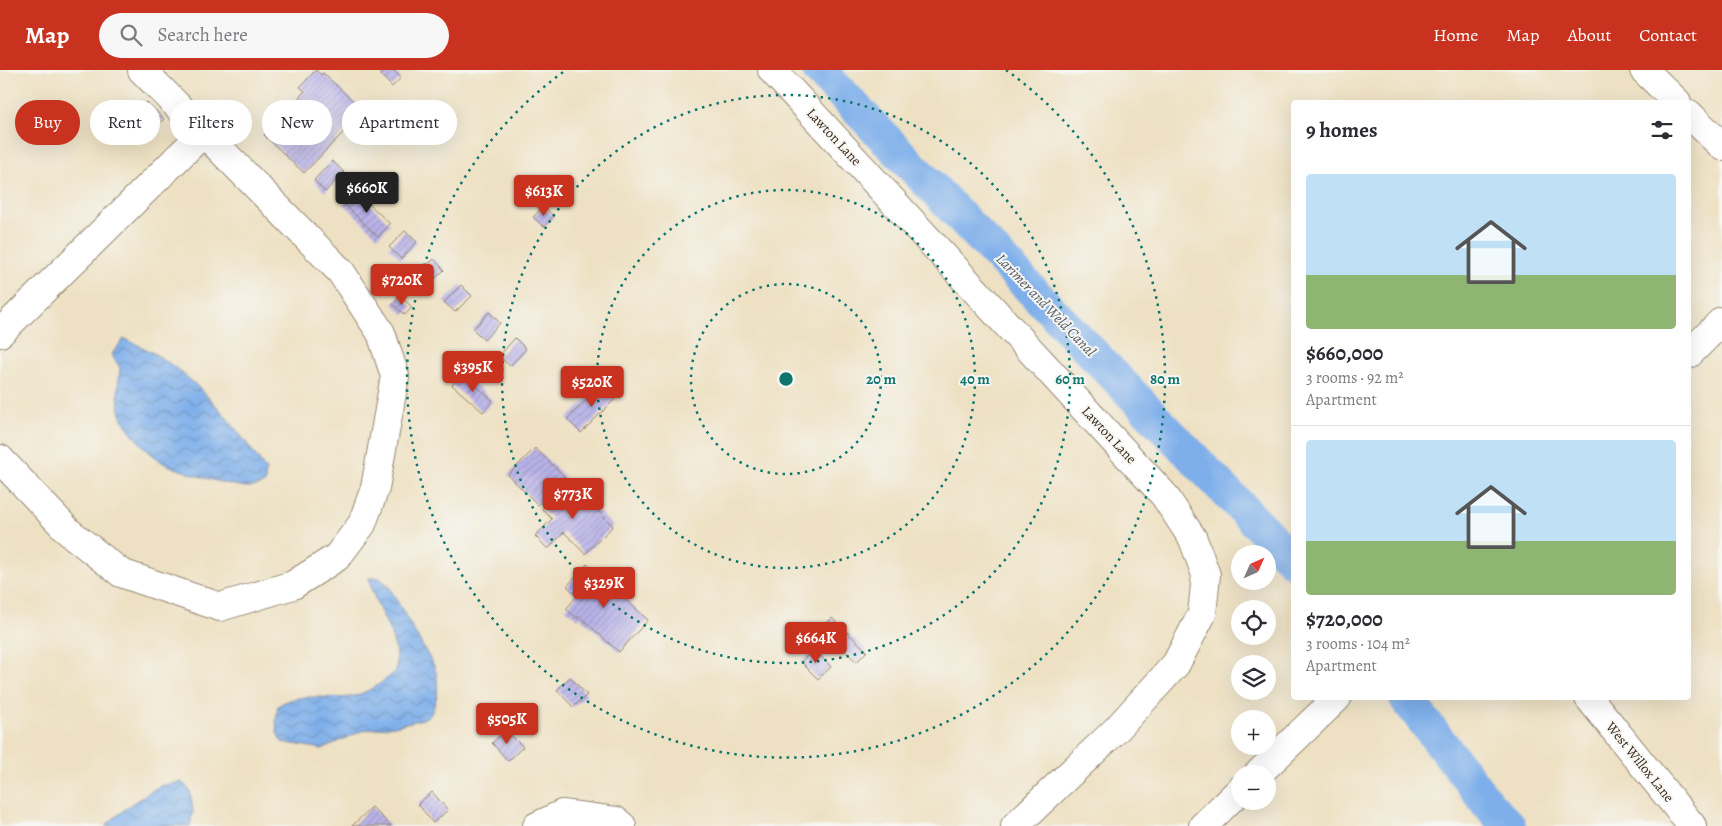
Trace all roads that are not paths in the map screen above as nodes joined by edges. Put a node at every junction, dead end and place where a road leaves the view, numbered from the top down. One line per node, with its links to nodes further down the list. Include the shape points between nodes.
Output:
1 (142, 70): 4 (street)
2 (772, 70): 20 (street, Lawton Lane, via 1164,495 1194,539 1206,575 1202,614 1176,664 1116,730)
3 (1644, 70): 5 (street)
4 (172, 100)
5 (1675, 100)
6 (1691, 116): 9 (street)
7 (191, 145): 11 (street)
8 (217, 145): 13 (street, via 341,272 381,333 395,376 375,488 362,524 337,558 293,585 220,607 121,573 69,532)
9 (1722, 146)
10 (1722, 321): 12 (street)
11 (0, 333)
12 (1691, 352)
13 (0, 459)
14 (1335, 700): 16 (street)
15 (1591, 700): 22 (street, West Willox Lane)
16 (1267, 765)
17 (1231, 799): 21 (street)
18 (537, 826): 19 (street, via 562,814 616,821)
19 (622, 826)
20 (1015, 826)
21 (1202, 826)
22 (1692, 826)

